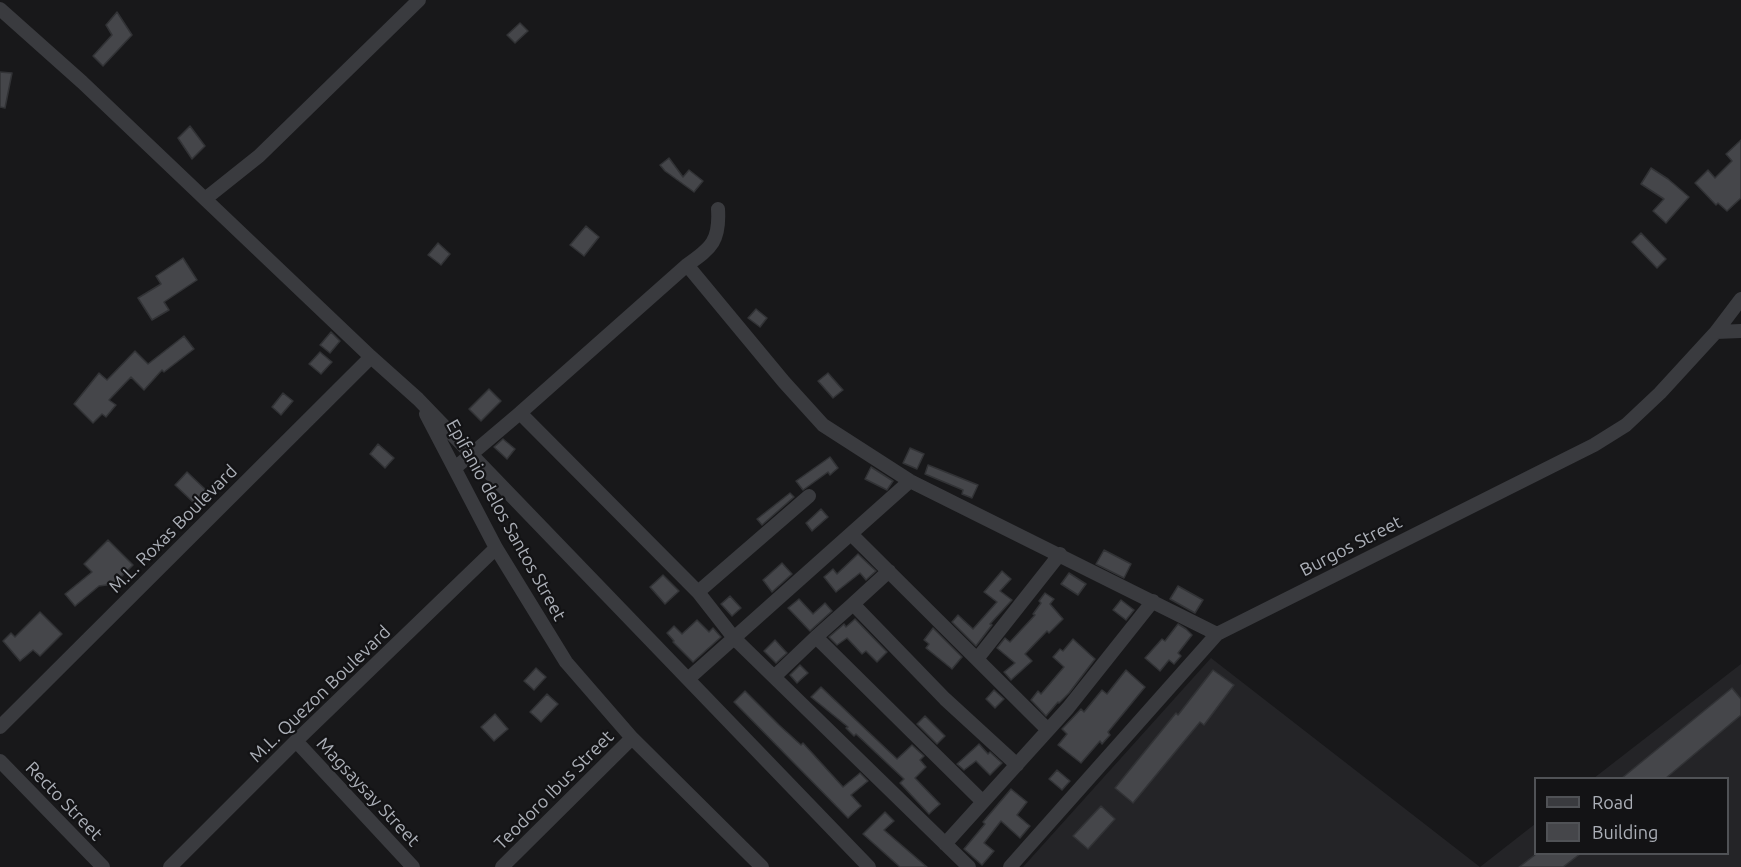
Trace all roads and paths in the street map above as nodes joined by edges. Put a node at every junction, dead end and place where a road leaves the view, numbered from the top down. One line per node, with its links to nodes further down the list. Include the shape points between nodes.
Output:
1 (419, 0): 3 (street, via 259,156)
2 (0, 9): 3 (street)
3 (205, 199): 9 (street)
4 (718, 209): 5 (street, via 719,226 713,243)
5 (687, 265): 11 (street); 14 (street, via 823,425)
6 (1741, 300): 8 (street, Burgos Street)
7 (1741, 331): 8 (street)
8 (1716, 332): 23 (street, Burgos Street, via 1626,425 1594,445)
9 (371, 357): 10 (street); 29 (street, M.L. Roxas Boulevard)
10 (418, 399): 12 (street); 13 (street, Epifanio delos Santos Street)
11 (520, 413): 12 (street); 20 (street)
12 (472, 455): 13 (street); 28 (street)
13 (455, 468): 17 (street, Epifanio delos Santos Street)
14 (910, 481): 16 (street); 18 (street)
15 (808, 496): 20 (street)
16 (851, 534): 19 (street); 25 (street)
17 (496, 548): 31 (street, Epifanio delos Santos Street, via 566,662); 32 (street, M.L. Quezon Boulevard)
18 (1060, 554): 21 (street); 26 (street)
19 (889, 571): 22 (street); 26 (street)
20 (698, 592): 25 (street)
21 (1153, 601): 23 (street); 30 (street)
22 (852, 604): 24 (street); 34 (street, via 958,712)
23 (1217, 634): 44 (street, Burgos Street)
24 (816, 637): 27 (street); 35 (street)
25 (734, 638): 27 (street); 28 (street)
26 (977, 659): 30 (street)
27 (774, 677): 36 (street)
28 (688, 679): 42 (street)
29 (0, 727)
30 (1048, 730): 34 (street)
31 (632, 738): 40 (street, Teodoro Ibus Street); 41 (street, Epifanio delos Santos Street)
32 (296, 741): 38 (street, M.L. Quezon Boulevard); 39 (street, Magsaysay Street)
33 (0, 761): 37 (street, Recto Street)
34 (1017, 765): 35 (street)
35 (983, 802): 36 (street)
36 (945, 844): 43 (street)
37 (102, 867)
38 (170, 867)
39 (413, 867)
40 (502, 867)
41 (762, 867)
42 (869, 867)
43 (969, 867)
44 (1011, 867)

